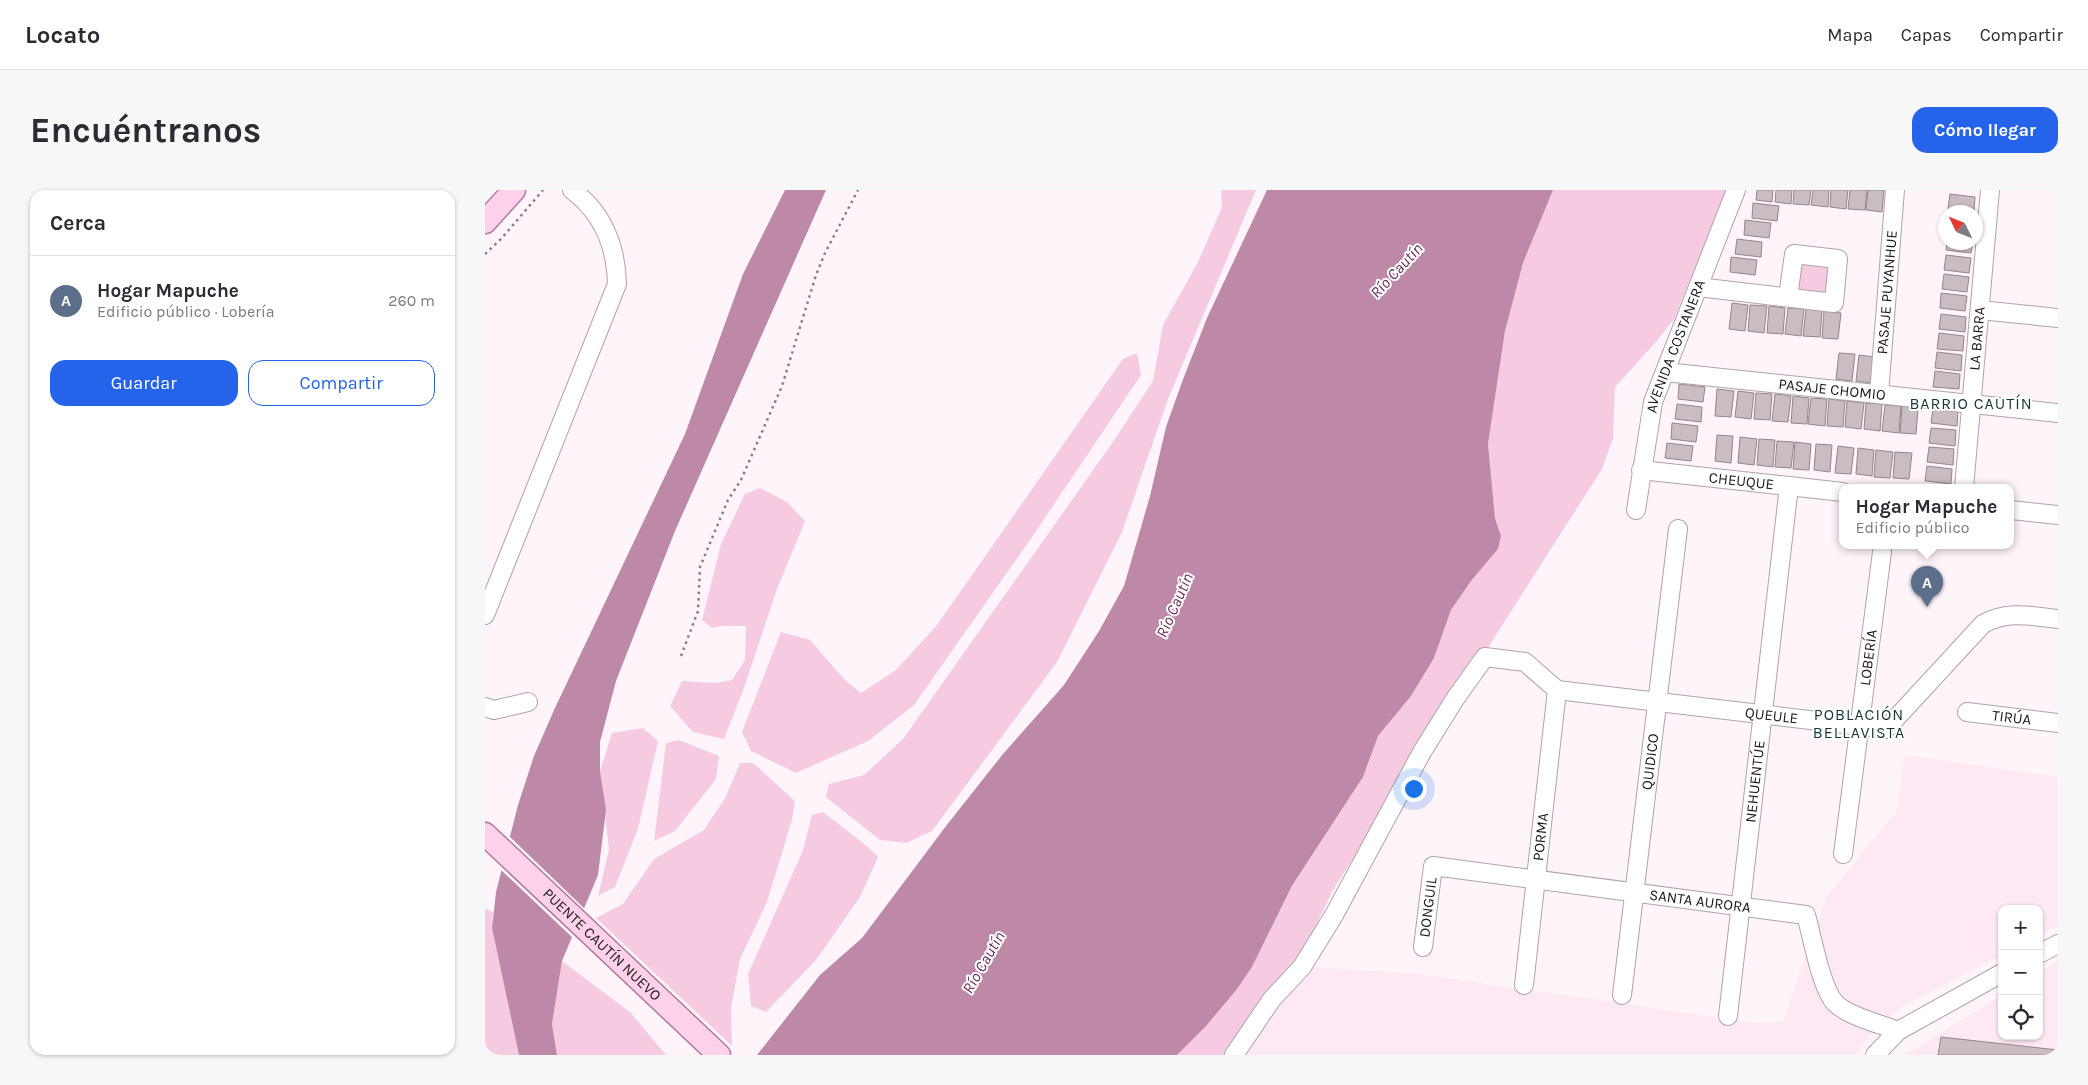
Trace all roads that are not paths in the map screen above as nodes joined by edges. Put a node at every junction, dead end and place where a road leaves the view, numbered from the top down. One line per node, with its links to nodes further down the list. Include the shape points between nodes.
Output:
1 (572, 190): 24 (street, via 591,207 607,232 615,257 617,284)
2 (1736, 190): 7 (street, AVENIDA COSTANERA)
3 (1895, 190): 12 (street, PASAJE PUYANHUE)
4 (1990, 190): 9 (street, LA BARRA)
5 (514, 191): 6 (main road)
6 (485, 222)
7 (1698, 287): 8 (street); 11 (street, AVENIDA COSTANERA)
8 (1788, 297)
9 (1980, 310): 10 (street); 13 (street, LA BARRA)
10 (2058, 318)
11 (1665, 372): 12 (street, PASAJE CHOMIO); 15 (street, AVENIDA COSTANERA, via 1653,402)
12 (1879, 394): 13 (street, PASAJE CHOMIO)
13 (1971, 404): 14 (street, PASAJE CHOMIO); 16 (street, LA BARRA)
14 (2058, 413)
15 (1641, 470): 17 (street, CHEUQUE); 19 (street, AVENIDA COSTANERA)
16 (1964, 484)
17 (1789, 486): 18 (street, CHEUQUE); 31 (street, NEHUENTÚE)
18 (1839, 492)
19 (1635, 510)
20 (2014, 510): 21 (street)
21 (2058, 514)
22 (1678, 528): 28 (street, QUIDICO)
23 (1882, 552): 33 (street, LOBERÍA)
24 (485, 614)
25 (2058, 619): 33 (street, QUEULE, via 2013,614 1990,620 1977,629 1886,728)
26 (1557, 690): 28 (street, QUEULE); 37 (street, PORMA); 49 (street, via 1525,662 1485,657 1422,752 1330,922 1302,967 1272,999)
27 (528, 702): 29 (street, via 494,710)
28 (1657, 702): 31 (street, QUEULE); 38 (street, QUIDICO)
29 (485, 707)
30 (1967, 712): 32 (street, TIRÚA)
31 (1763, 714): 33 (street, QUEULE); 39 (street, NEHUENTÚE)
32 (2058, 723)
33 (1860, 726): 35 (street, LOBERÍA)
34 (485, 834): 48 (main road, PUENTE CAUTÍN NUEVO)
35 (1843, 854)
36 (1433, 866): 37 (street, SANTA AURORA); 41 (street, DONGUIL)
37 (1535, 880): 38 (street, SANTA AURORA); 44 (street, PORMA)
38 (1635, 892): 39 (street, SANTA AURORA); 45 (street, QUIDICO)
39 (1741, 906): 46 (street, NEHUENTÚE); 47 (street, SANTA AURORA, via 1806,915 1827,990 1834,1002)
40 (2058, 944): 42 (street)
41 (1423, 947)
42 (2043, 952)
43 (1998, 975): 47 (street)
44 (1524, 985)
45 (1622, 995)
46 (1728, 1016)
47 (1898, 1031): 50 (street)
48 (719, 1055)
49 (1234, 1055)
50 (1875, 1055)

